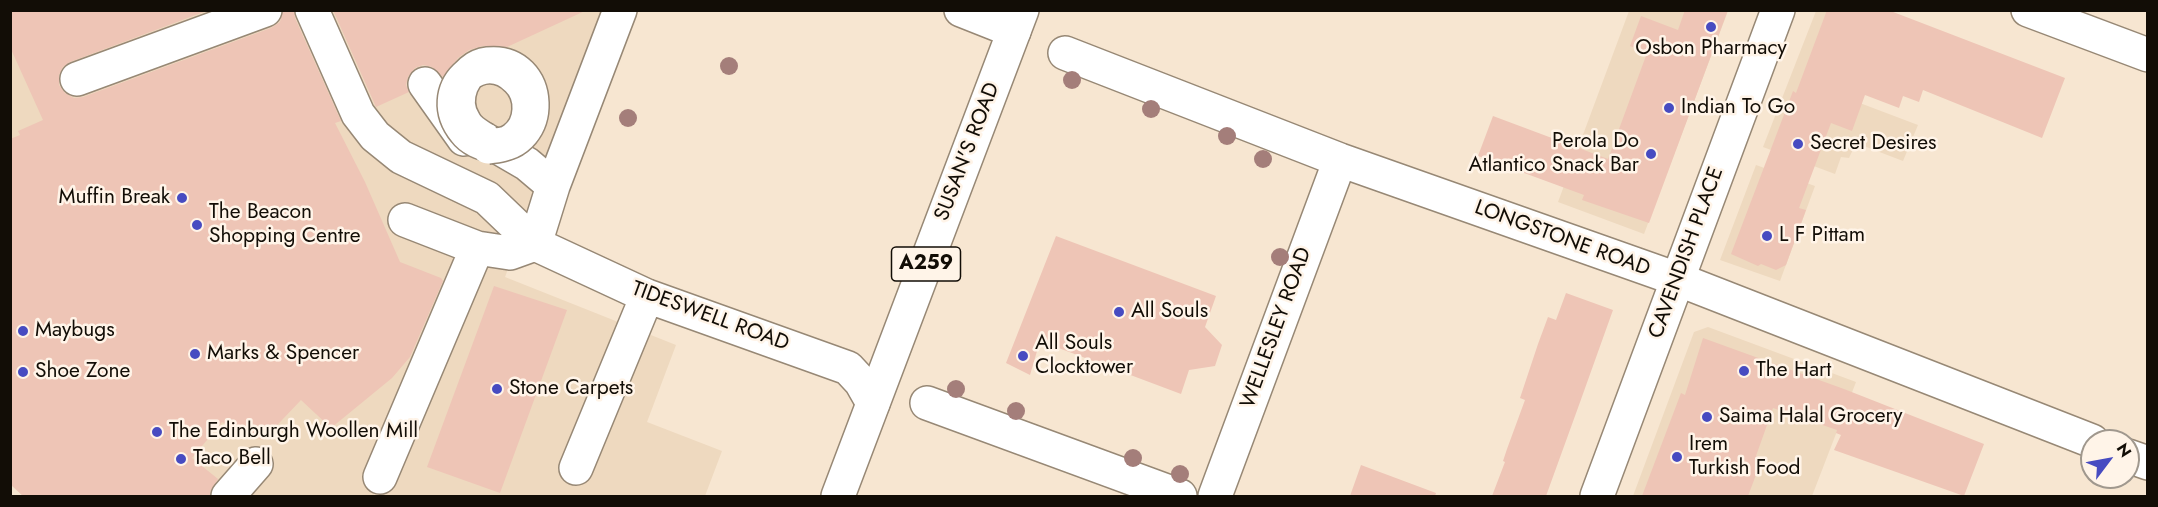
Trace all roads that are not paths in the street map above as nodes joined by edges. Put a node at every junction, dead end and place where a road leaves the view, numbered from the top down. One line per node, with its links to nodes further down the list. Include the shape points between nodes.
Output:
1 (265, 10): 10 (street)
2 (312, 10): 15 (street, TIDESWELL ROAD, via 358,114 375,136 400,158 487,198)
3 (620, 10): 13 (street)
4 (961, 10): 7 (street)
5 (1778, 10): 17 (street, CAVENDISH PLACE)
6 (2028, 10): 9 (street)
7 (1018, 21): 19 (street, SUSAN'S ROAD / A259)
8 (1065, 53): 12 (street, LONGSTONE ROAD)
9 (2148, 55)
10 (78, 79)
11 (425, 84): 13 (street, bridge, via 463,138 488,147 502,145 514,139 519,134 524,128 529,116 525,88 507,71 485,67 474,71 465,76 457,86 454,111 467,134 479,142 493,145 506,143 513,139 519,136 528,126 533,113 529,86 521,75 500,64 477,68 470,73 466,78 462,84 459,108 472,132 484,139 527,164)
12 (1340, 160): 17 (street, LONGSTONE ROAD); 28 (street, WELLESLEY ROAD)
13 (554, 186): 15 (street)
14 (405, 220): 16 (street)
15 (535, 244): 16 (street, via 510,253); 18 (street, TIDESWELL ROAD)
16 (477, 248): 24 (street)
17 (1677, 279): 21 (street, LONGSTONE ROAD); 29 (street, CAVENDISH PLACE)
18 (647, 296): 19 (street, TIDESWELL ROAD, via 848,368); 23 (street)
19 (873, 402): 26 (street, SUSAN'S ROAD / A259)
20 (927, 403): 27 (street)
21 (2080, 436)
22 (256, 464): 25 (street)
23 (576, 468)
24 (380, 477)
25 (228, 496)
26 (838, 496)
27 (1180, 496)
28 (1215, 496)
29 (1597, 496)

